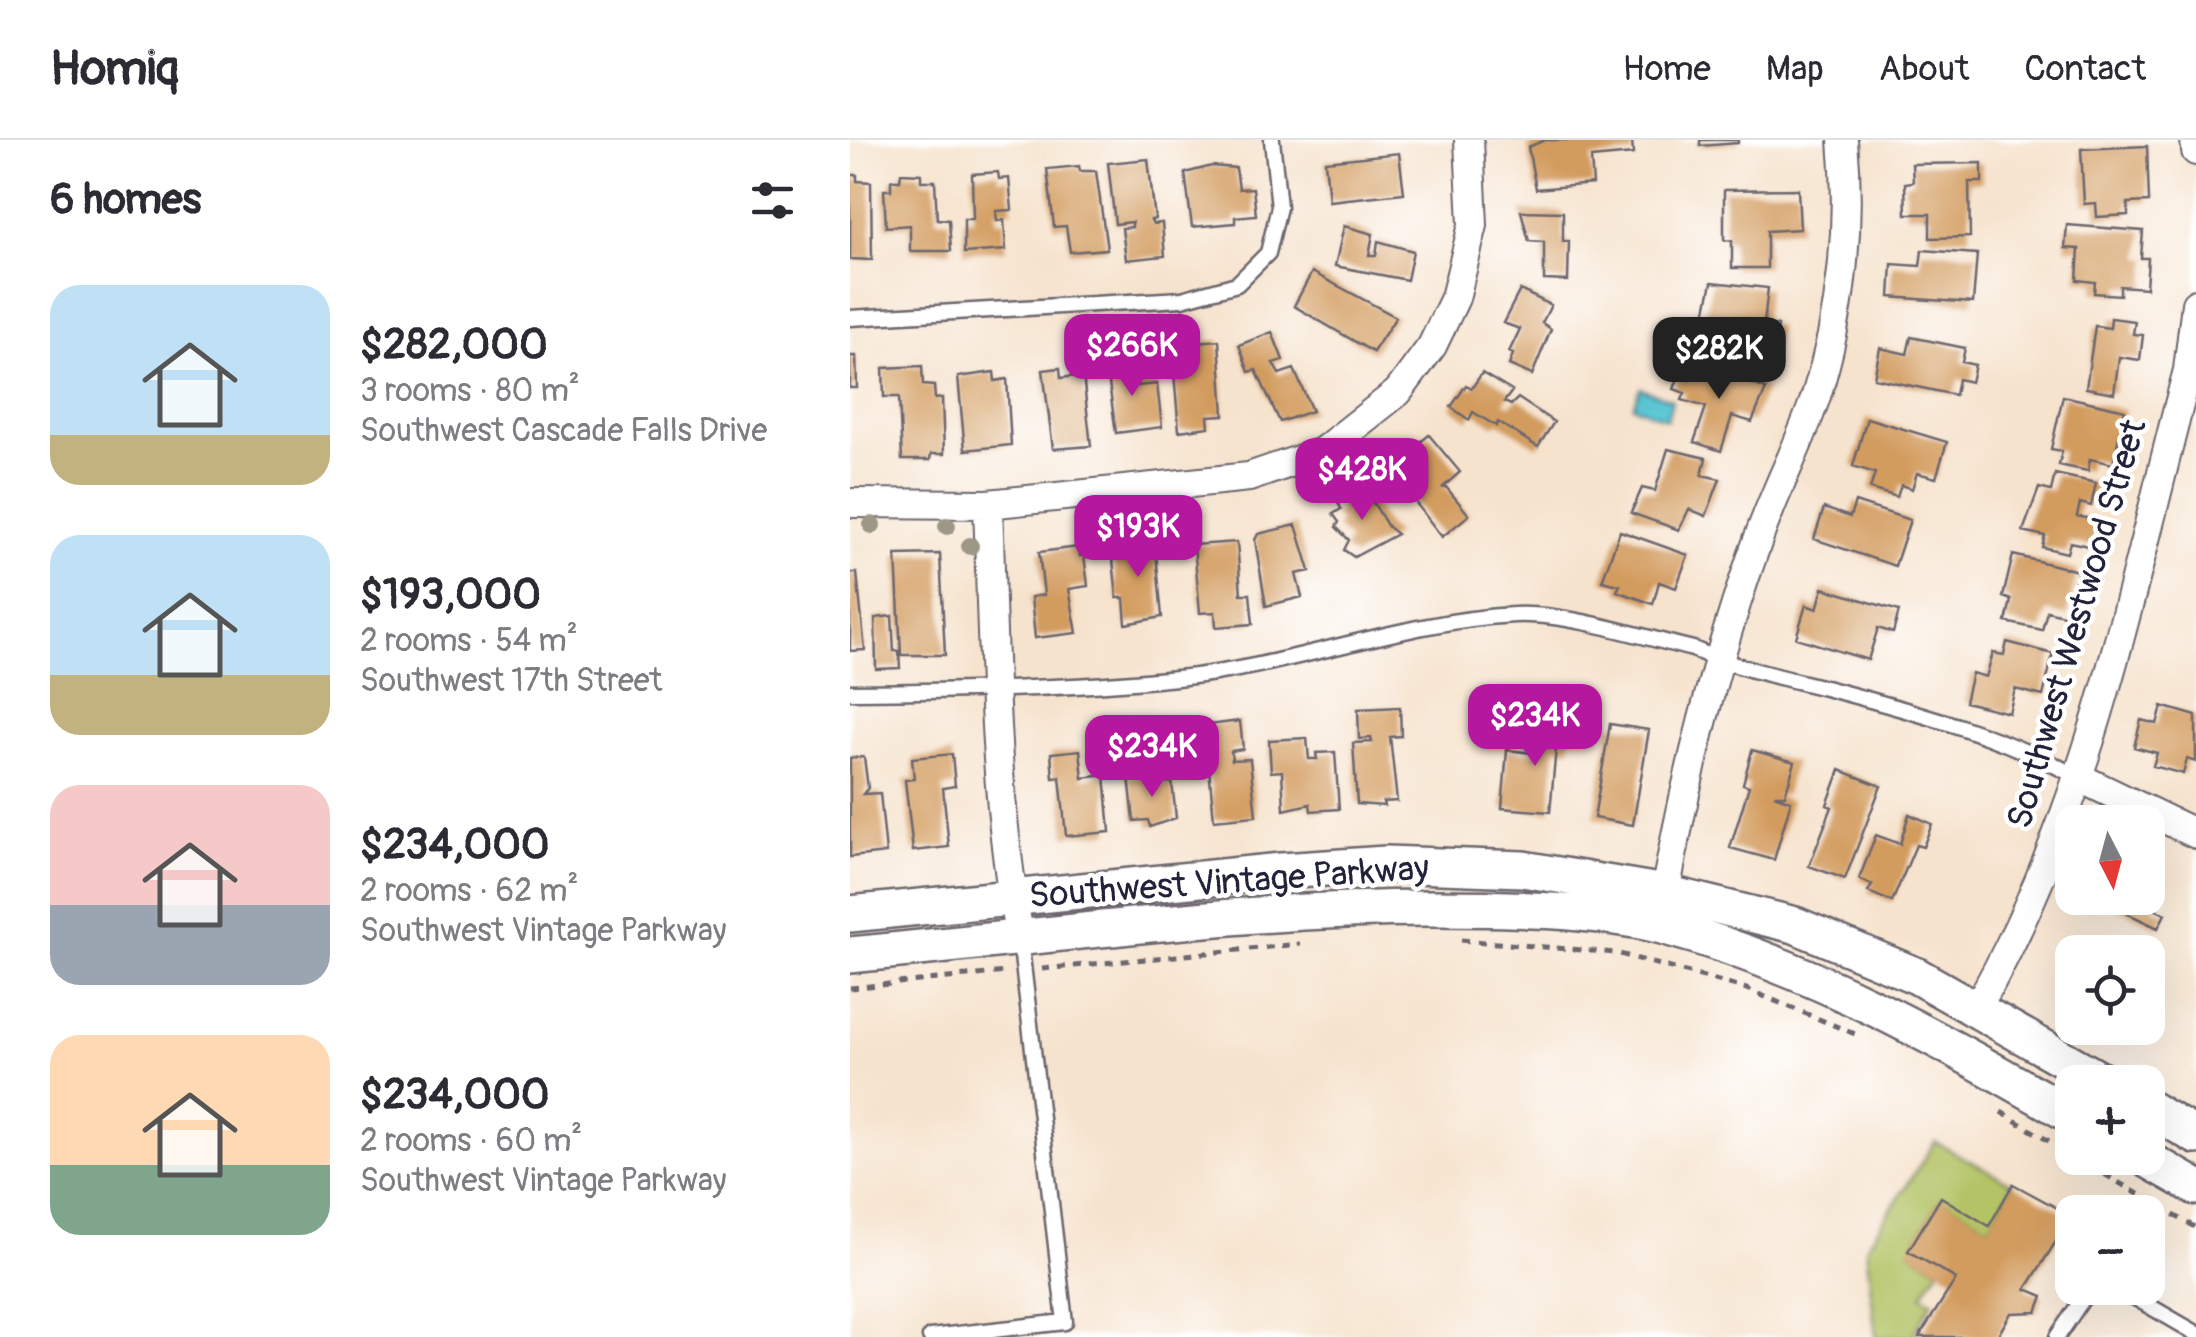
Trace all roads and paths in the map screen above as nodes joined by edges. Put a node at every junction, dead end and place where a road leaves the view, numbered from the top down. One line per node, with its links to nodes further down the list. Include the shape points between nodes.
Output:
1 (1272, 140): 7 (lane, via 1279,207 1268,253 1237,284 1182,299)
2 (1469, 140): 10 (street, via 1473,225 1455,298 1432,346 1398,392 1349,434 1287,468 1250,477)
3 (1843, 140): 11 (street, via 1846,230 1817,392 1760,535)
4 (2195, 140): 5 (street)
5 (2196, 150)
6 (2196, 304): 8 (street, Southwest Westwood Street)
7 (850, 318)
8 (2192, 370): 14 (street, Southwest Westwood Street)
9 (850, 503): 10 (street)
10 (988, 504): 12 (street)
11 (1720, 661): 12 (lane, via 1642,637 1518,614 1444,622 1278,664); 14 (lane, via 2003,742); 17 (street)
12 (994, 691): 13 (lane); 16 (street)
13 (850, 692)
14 (2080, 778): 15 (street); 24 (street, Southwest Westwood Street, via 2009,952)
15 (2196, 834)
16 (1012, 898): 17 (street, Southwest Vintage Parkway, via 1386,864 1524,868); 18 (street, Southwest Vintage Parkway); 22 (street)
17 (1662, 909): 22 (street, Southwest Vintage Parkway, via 1337,909); 24 (street, Southwest Vintage Parkway, via 1795,925 1917,976); 28 (street, Southwest Vintage Parkway, via 1921,1028)
18 (850, 914)
19 (1451, 939): 25 (path, via 1616,953 1744,988)
20 (1306, 944): 22 (path)
21 (850, 955): 22 (street, Southwest Vintage Parkway)
22 (1022, 955): 23 (path); 39 (lane, via 1065,1322)
23 (850, 988)
24 (1976, 1010): 26 (street, Southwest Vintage Parkway)
25 (1870, 1040)
26 (2074, 1065)
27 (1987, 1104): 31 (path)
28 (2055, 1106)
29 (2165, 1118): 30 (street)
30 (2196, 1136)
31 (2055, 1144)
32 (2165, 1169): 34 (street)
33 (2107, 1175): 35 (path)
34 (2196, 1187)
35 (2196, 1228)
36 (2079, 1305): 40 (lane)
37 (2147, 1305): 38 (lane)
38 (2196, 1333)
39 (930, 1337)
40 (2057, 1337)

